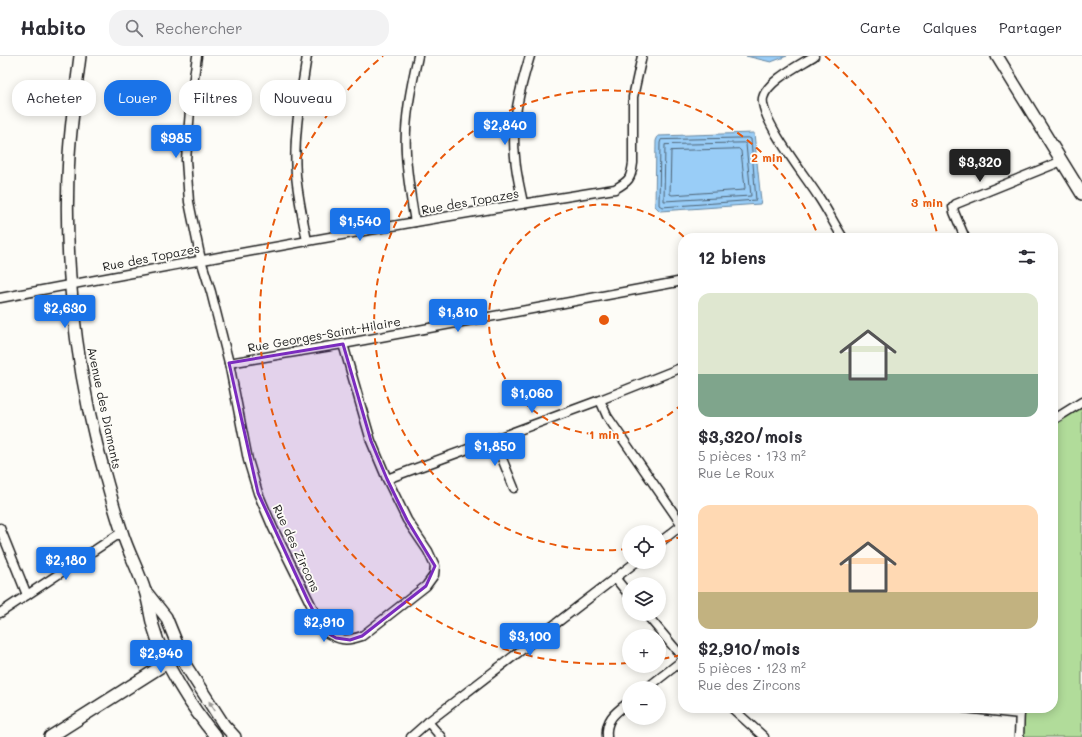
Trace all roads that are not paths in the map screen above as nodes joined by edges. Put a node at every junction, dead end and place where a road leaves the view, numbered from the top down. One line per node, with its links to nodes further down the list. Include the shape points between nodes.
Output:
1 (80, 56): 18 (street, Avenue des Diamants, via 69,156 68,231)
2 (197, 56): 16 (street, Rue des Zircons, via 186,160 189,202)
3 (307, 56): 15 (street, via 296,148 296,174)
4 (418, 56): 12 (street, via 407,119 406,152)
5 (530, 56): 11 (street, via 520,88 515,125 515,157)
6 (642, 56): 11 (street, Rue des Topazes, via 633,97 633,163 627,182 616,189)
7 (814, 56): 13 (street, via 767,89 763,108 788,153 817,193)
8 (997, 56): 9 (street)
9 (1062, 161): 10 (street); 14 (street, via 956,204 953,207 954,212)
10 (1082, 194)
11 (523, 203): 12 (street, Rue des Topazes)
12 (415, 222): 15 (street, Rue des Topazes)
13 (838, 233)
14 (963, 233)
15 (307, 241): 16 (street, Rue des Topazes)
16 (201, 260): 18 (street, Rue des Topazes); 21 (street, Rue des Zircons)
17 (678, 282): 20 (street, Rue Georges-Saint-Hilaire)
18 (71, 284): 19 (street, Rue des Topazes); 32 (street, Avenue des Diamants, via 85,390 97,445)
19 (0, 298)
20 (343, 344): 21 (street, Rue Georges-Saint-Hilaire); 27 (street, Rue des Zircons, via 371,440)
21 (229, 363): 27 (street, Rue des Zircons, via 248,460 258,493 324,631 336,638 350,640 362,636 426,586 434,576 435,566 428,551 407,520)
22 (678, 369): 23 (street)
23 (600, 400): 26 (street); 29 (street, via 607,416)
24 (1082, 402): 25 (street)
25 (1058, 417)
26 (494, 439): 27 (street); 28 (street)
27 (387, 479)
28 (514, 488)
29 (678, 518)
30 (678, 527): 33 (street)
31 (0, 528): 38 (street)
32 (122, 532): 37 (street, Avenue des Diamants); 38 (street)
33 (666, 537)
34 (628, 569): 35 (street)
35 (616, 579): 36 (street); 49 (street)
36 (622, 586)
37 (145, 591): 42 (street, Avenue des Diamants, via 166,617); 43 (street, Avenue des Diamants, via 153,627)
38 (27, 595): 39 (street)
39 (0, 613)
40 (652, 621): 41 (street)
41 (678, 653)
42 (181, 655): 43 (street); 52 (street, Avenue des Diamants, one-way to 42, via 224,725)
43 (167, 662): 50 (street); 51 (street, Avenue des Diamants, via 190,701)
44 (678, 663): 45 (street)
45 (656, 681)
46 (622, 708): 55 (street, via 612,716 606,731)
47 (738, 713): 56 (street)
48 (1020, 713): 57 (street)
49 (428, 722): 53 (street); 54 (street)
50 (50, 737)
51 (216, 737)
52 (236, 737)
53 (411, 737)
54 (441, 737)
55 (607, 737)
56 (764, 737)
57 (1019, 737)

